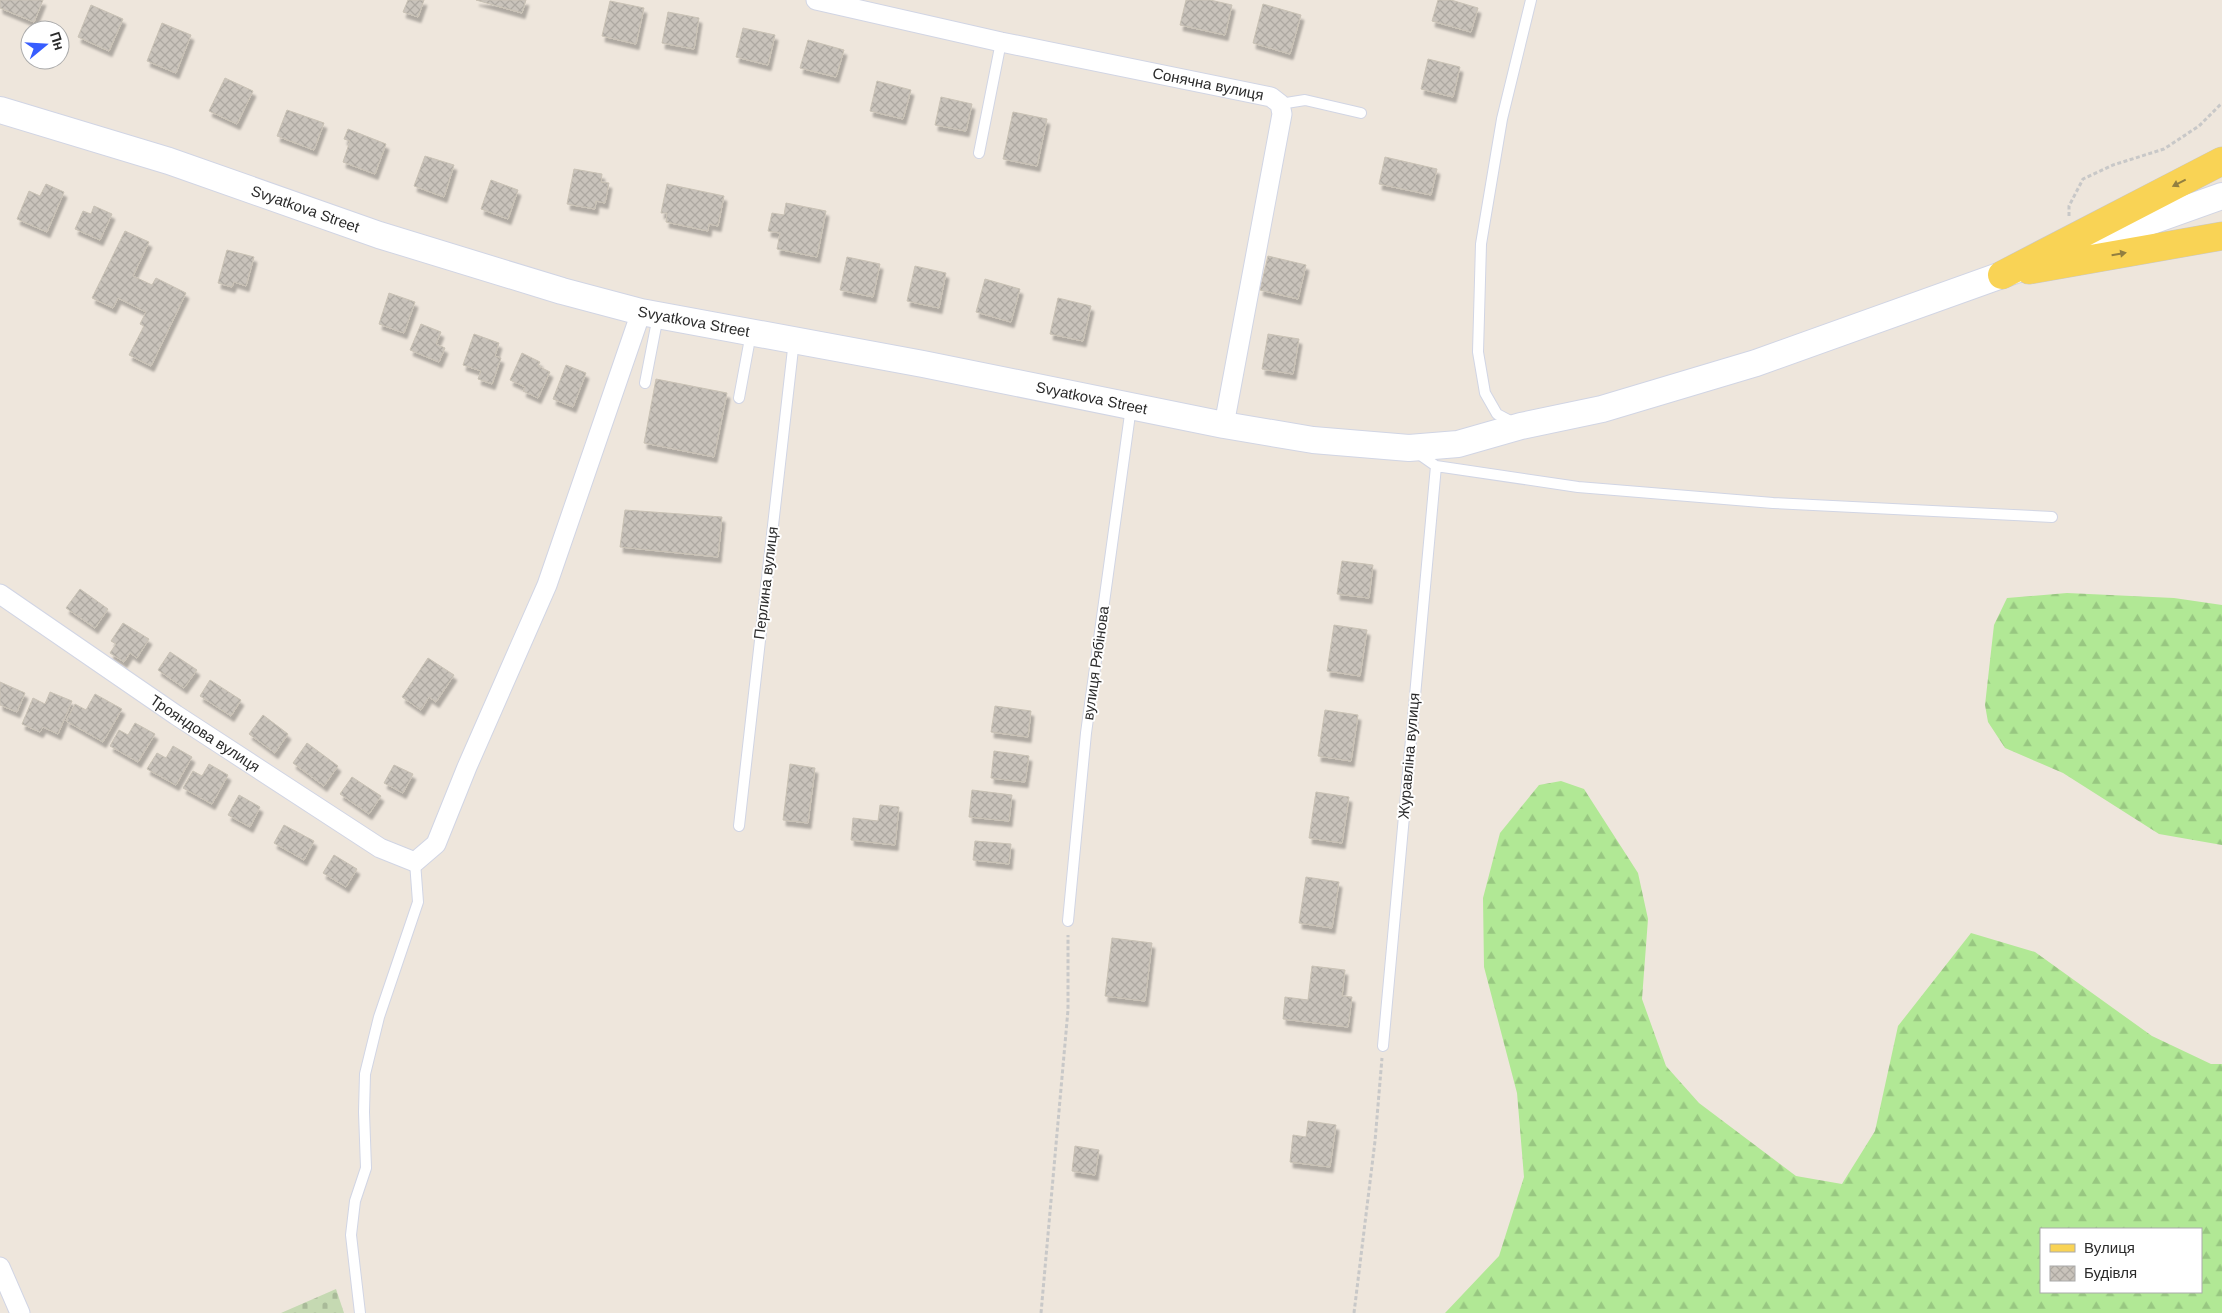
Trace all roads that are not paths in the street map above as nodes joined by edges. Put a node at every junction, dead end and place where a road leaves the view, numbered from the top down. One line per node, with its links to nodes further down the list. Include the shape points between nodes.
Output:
1 (816, 0): 3 (street, Сонячна вулиця)
2 (1531, 0): 19 (lane, via 1502,119 1481,244 1478,352 1485,393 1497,414)
3 (1001, 42): 4 (street, Сонячна вулиця, via 1271,97); 7 (lane)
4 (1280, 104): 6 (lane, via 1304,100); 18 (street, Сонячна вулиця, via 1282,114)
5 (0, 110): 12 (main road, Svyatkova Street, via 169,161 379,235)
6 (1361, 113)
7 (979, 153)
8 (2222, 161): 11 (main road, one-way to 11)
9 (2222, 196): 11 (main road, Svyatkova Street)
10 (2222, 236): 11 (main road, one-way to 10)
11 (2002, 275): 19 (main road, Svyatkova Street, via 1756,363 1602,410)
12 (649, 314): 13 (main road, Svyatkova Street); 15 (lane); 25 (street, via 547,585 436,844)
13 (751, 332): 14 (main road, Svyatkova Street); 16 (lane)
14 (794, 340): 17 (main road, Svyatkova Street); 24 (lane, Перлина вулиця)
15 (645, 383)
16 (739, 398)
17 (1132, 406): 18 (main road, Svyatkova Street); 26 (lane, вулиця Рябінова, via 1086,733)
18 (1224, 425): 20 (main road, Svyatkova Street, via 1313,440)
19 (1521, 426): 20 (main road, Svyatkova Street, via 1458,444)
20 (1409, 448): 21 (lane)
21 (1436, 466): 22 (lane, via 1578,487 1763,502); 27 (lane, Журавліна вулиця)
22 (2052, 517)
23 (0, 594): 25 (street, Трояндова вулиця, via 371,843)
24 (739, 826)
25 (415, 862): 30 (lane, via 418,902 379,1016 365,1074 366,1168 355,1201 352,1235)
26 (1068, 921)
27 (1383, 1046)
28 (0, 1267): 29 (street)
29 (20, 1313)
30 (360, 1313)

